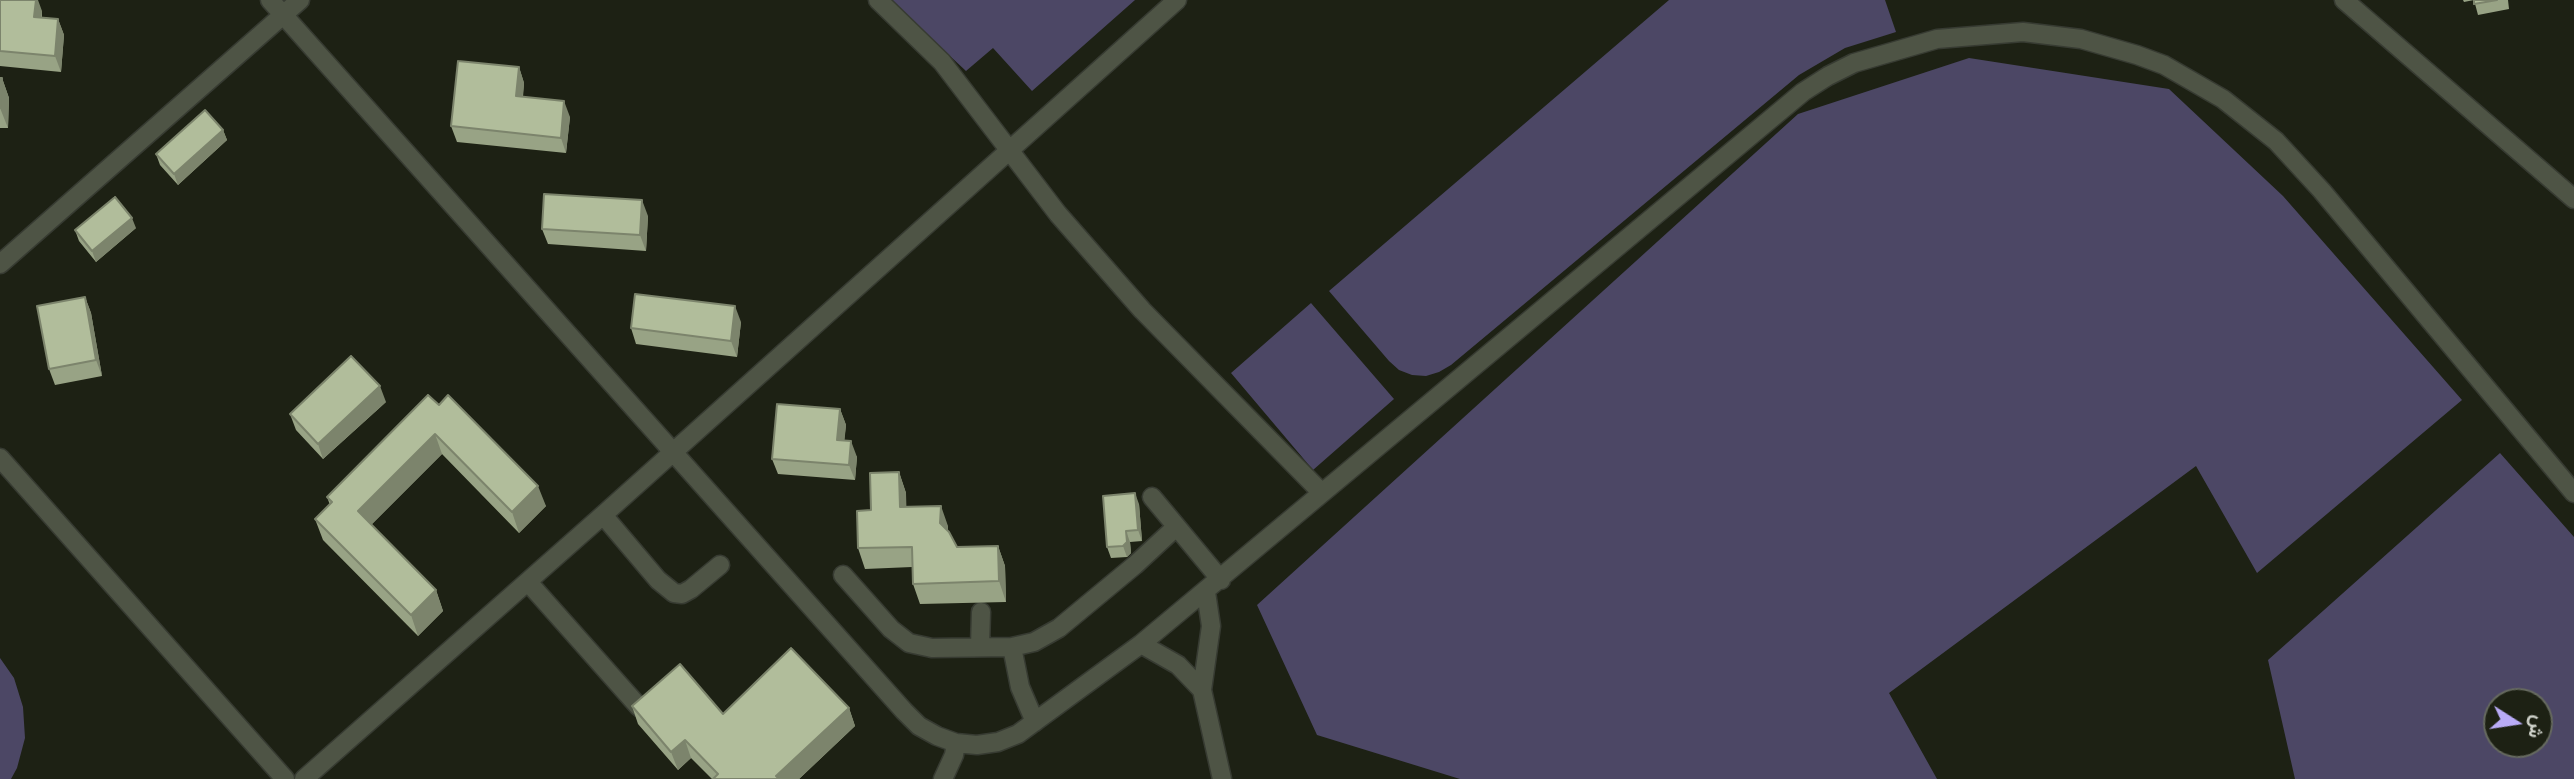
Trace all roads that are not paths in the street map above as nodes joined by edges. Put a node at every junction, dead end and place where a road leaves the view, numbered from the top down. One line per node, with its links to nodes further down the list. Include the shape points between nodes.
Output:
1 (270, 0): 6 (lane)
2 (300, 0): 6 (lane)
3 (878, 0): 7 (lane, via 942,62)
4 (1177, 0): 7 (lane)
5 (2344, 0): 8 (lane)
6 (284, 15): 9 (lane); 10 (lane)
7 (1008, 151): 10 (lane); 12 (lane, via 1142,310)
8 (2574, 198)
9 (0, 264)
10 (674, 452): 15 (lane); 29 (lane, via 904,711 919,726)
11 (0, 458): 30 (lane)
12 (1321, 492): 13 (lane, via 1780,110 1828,76 1909,45 2023,32 2081,39 2137,55 2194,81 2251,119 2322,191); 19 (lane)
13 (2574, 493)
14 (1152, 497): 16 (lane)
15 (603, 515): 17 (lane, via 674,593 691,589); 20 (lane)
16 (1176, 527): 19 (lane); 25 (lane, via 1059,628 1034,642)
17 (720, 565)
18 (843, 575): 24 (lane, via 909,643 932,648)
19 (1221, 580): 21 (lane)
20 (528, 582): 27 (lane); 31 (lane)
21 (1206, 592): 23 (lane); 26 (lane, via 1211,626)
22 (981, 612): 24 (lane)
23 (1141, 644): 26 (lane, via 1178,665); 28 (lane)
24 (980, 646): 25 (lane)
25 (1012, 647): 28 (lane, via 1018,679)
26 (1202, 690): 33 (lane)
27 (639, 707)
28 (1035, 723): 29 (lane, via 998,742)
29 (956, 743): 32 (lane)
30 (285, 779)
31 (304, 779)
32 (943, 779)
33 (1222, 779)

